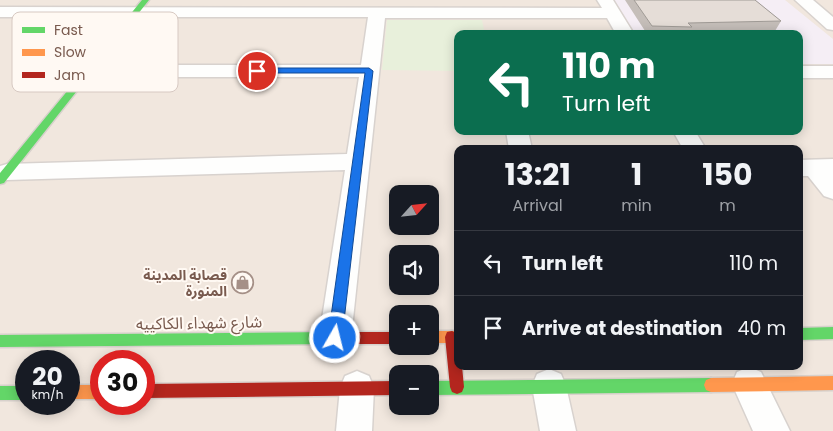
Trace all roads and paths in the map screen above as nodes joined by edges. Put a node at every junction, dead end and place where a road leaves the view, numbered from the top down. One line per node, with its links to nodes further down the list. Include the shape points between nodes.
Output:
1 (803, 0): 7 (street)
2 (142, 6): 3 (street); 5 (street)
3 (260, 6): 6 (street)
4 (608, 6): 6 (street, via 494,20); 8 (street)
5 (50, 12)
6 (377, 12): 10 (street)
7 (833, 24)
8 (623, 30)
9 (178, 71): 10 (street)
10 (369, 71): 14 (street)
11 (803, 72): 12 (street)
12 (833, 72)
13 (72, 92): 16 (main road)
14 (358, 162): 16 (street); 20 (street)
15 (816, 168): 17 (street)
16 (3, 176)
17 (833, 190)
18 (439, 337): 19 (main road)
19 (454, 337)
20 (335, 338): 21 (main road, شارع شهداء الكاكييه); 22 (main road, شارع شهداء الكاكييه)
21 (389, 338)
22 (0, 341)
23 (456, 370): 27 (main road)
24 (833, 383): 25 (main road)
25 (749, 384): 26 (main road); 36 (street)
26 (549, 386): 27 (main road); 35 (street)
27 (457, 387): 30 (main road)
28 (357, 388): 29 (main road); 31 (main road); 34 (street)
29 (389, 388)
30 (439, 388)
31 (155, 391)
32 (0, 393): 33 (main road)
33 (15, 393)
34 (354, 431)
35 (558, 431)
36 (772, 431)

